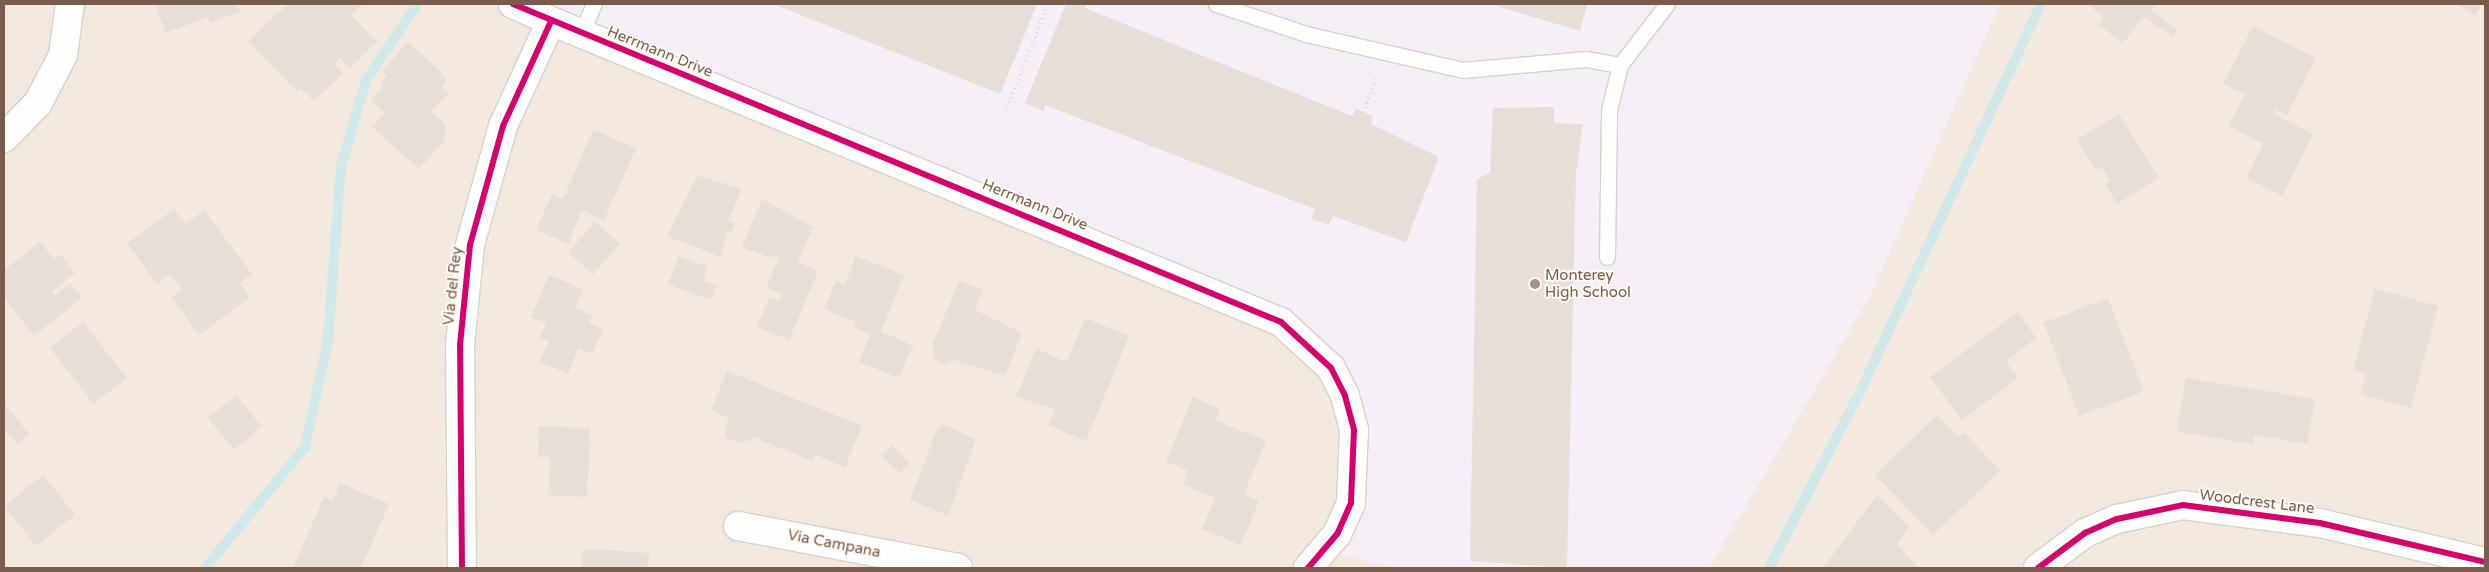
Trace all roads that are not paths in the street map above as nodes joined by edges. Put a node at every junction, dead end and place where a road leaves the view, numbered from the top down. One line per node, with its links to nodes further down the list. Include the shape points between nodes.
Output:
1 (70, 4): 9 (street, via 64,55 38,103)
2 (513, 4): 6 (street, Herrmann Drive)
3 (594, 4): 7 (lane)
4 (1216, 4): 8 (lane, via 1385,54 1463,70 1586,59)
5 (1667, 4): 8 (lane)
6 (551, 21): 7 (street, Herrmann Drive); 13 (street, Via del Rey, via 503,126 470,245 460,345)
7 (581, 33): 15 (street, Herrmann Drive, via 1261,311 1297,334 1340,381 1350,412 1355,454 1346,517)
8 (1620, 65): 10 (lane, via 1609,110)
9 (4, 138)
10 (1607, 258)
11 (738, 526): 14 (street, Via Campana)
12 (2485, 562): 16 (street, Woodcrest Lane, via 2320,523 2183,506 2117,519 2085,533)
13 (462, 568)
14 (958, 568)
15 (1308, 568)
16 (2038, 568)

